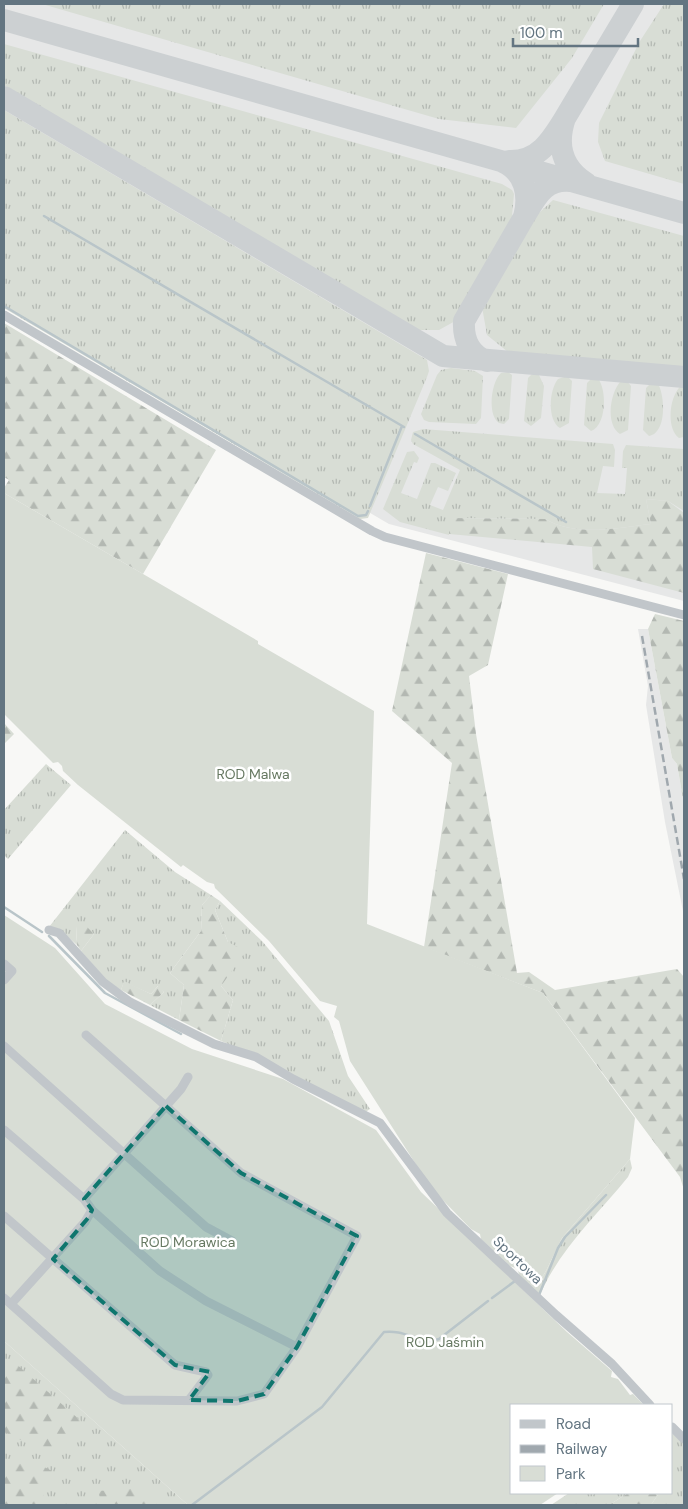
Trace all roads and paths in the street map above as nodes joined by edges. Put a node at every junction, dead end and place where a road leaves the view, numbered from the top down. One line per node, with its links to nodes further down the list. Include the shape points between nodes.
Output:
1 (4, 315): 2 (street, via 385,537)
2 (684, 615)
3 (49, 930): 20 (street, Sportowa, via 59,932 103,982 130,1002 214,1044 256,1057 380,1123 447,1213 612,1364)
4 (4, 964): 5 (street, via 12,971)
5 (4, 980)
6 (86, 1035): 9 (street)
7 (4, 1046): 11 (street)
8 (188, 1077): 9 (street)
9 (166, 1106): 11 (street); 18 (street, via 241,1173 357,1236)
10 (4, 1130): 12 (street)
11 (124, 1153): 12 (street); 15 (street, via 206,1227)
12 (84, 1199): 13 (street)
13 (92, 1210): 16 (street); 18 (street, via 160,1271 206,1301)
14 (4, 1216): 16 (street)
15 (232, 1241)
16 (53, 1259): 17 (street); 19 (street, via 175,1365 206,1372 208,1376)
17 (7, 1301): 19 (street, via 111,1394 123,1400)
18 (297, 1347): 19 (street, via 264,1394 237,1401)
19 (189, 1400)
20 (649, 1404)
21 (673, 1428): 22 (street)
22 (684, 1440)

